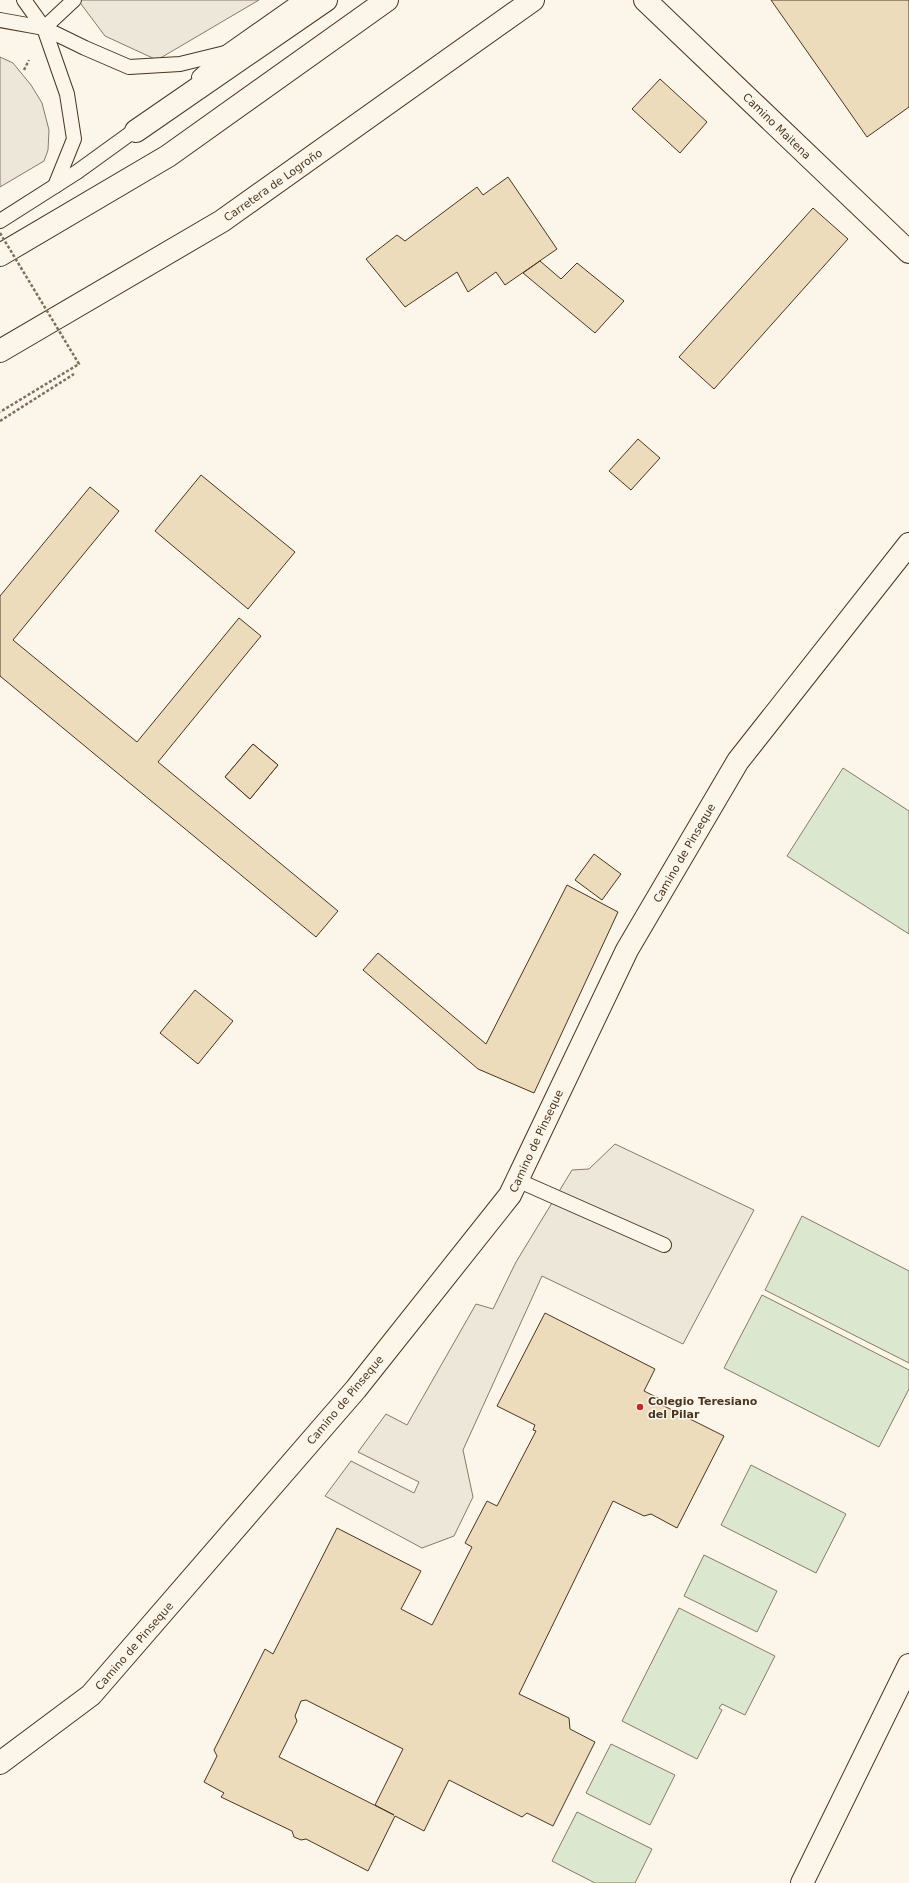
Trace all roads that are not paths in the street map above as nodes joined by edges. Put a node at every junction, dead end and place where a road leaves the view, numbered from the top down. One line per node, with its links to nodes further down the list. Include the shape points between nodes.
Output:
1 (74, 0): 9 (lane)
2 (301, 0): 10 (lane)
3 (326, 0): 11 (main road)
4 (387, 0): 15 (main road, via 168,156)
5 (533, 0): 16 (main road, Carretera de Logroño, via 222,221)
6 (644, 0): 14 (main road, Camino Maitena)
7 (28, 1): 9 (lane)
8 (0, 20): 9 (lane)
9 (44, 28): 10 (lane, via 129,67 180,64); 12 (lane, via 67,94 74,140)
10 (227, 52): 11 (lane)
11 (136, 131): 12 (lane)
12 (56, 186): 13 (lane)
13 (0, 222)
14 (909, 252)
15 (0, 255)
16 (0, 350)
17 (909, 544): 18 (main road, Camino de Pinseque, via 738,762 627,950)
18 (517, 1180): 19 (lane); 21 (main road, Camino de Pinseque, via 510,1195 356,1389 92,1695)
19 (664, 1245)
20 (909, 1665): 22 (main road)
21 (0, 1763)
22 (802, 1883)

